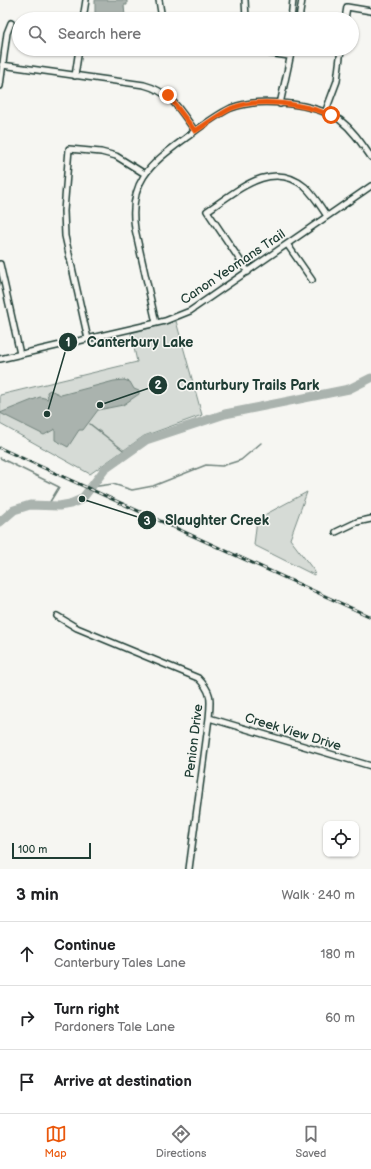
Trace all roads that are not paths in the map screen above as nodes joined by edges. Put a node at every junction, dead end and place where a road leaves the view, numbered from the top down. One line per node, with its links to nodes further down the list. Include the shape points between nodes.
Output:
1 (86, 0): 7 (street)
2 (159, 0): 8 (street)
3 (245, 0): 9 (street)
4 (293, 0): 10 (street)
5 (302, 0): 11 (street)
6 (371, 10): 12 (street, via 347,7)
7 (84, 12)
8 (161, 12)
9 (246, 12)
10 (291, 12)
11 (300, 12)
12 (346, 12)
13 (11, 22): 17 (street)
14 (78, 56): 18 (street)
15 (289, 56): 20 (street)
16 (340, 56): 21 (street, via 337,81)
17 (2, 65): 18 (street); 19 (street)
18 (75, 76): 22 (street, via 156,89 168,95)
19 (0, 86)
20 (280, 104): 21 (street); 22 (street, via 244,104 223,113)
21 (326, 113): 23 (street, via 348,127)
22 (195, 131): 24 (street, via 156,160)
23 (371, 157)
24 (145, 174): 31 (street, via 134,200 134,222); 32 (street, via 116,156 69,148 64,211 65,236)
25 (371, 186): 26 (street, Canon Yeomans Trail)
26 (327, 216): 27 (street, Canon Yeomans Trail); 29 (street, via 304,186 288,178 274,176 255,180 206,211)
27 (287, 244): 29 (street, Canon Yeomans Trail); 30 (street)
28 (0, 267): 33 (street)
29 (248, 272): 31 (street, Canon Yeomans Trail, via 190,311 171,320)
30 (312, 280)
31 (156, 323): 32 (street, Canon Yeomans Trail)
32 (88, 339): 33 (street, Canon Yeomans Trail)
33 (20, 354): 34 (street, Canon Yeomans Trail)
34 (0, 359)
35 (371, 519): 36 (street, via 357,522)
36 (336, 532)
37 (57, 616): 38 (street, Penion Drive, via 77,628 198,678 209,691)
38 (209, 718): 39 (street, Creek View Drive); 40 (street, Penion Drive)
39 (371, 766)
40 (189, 869)

